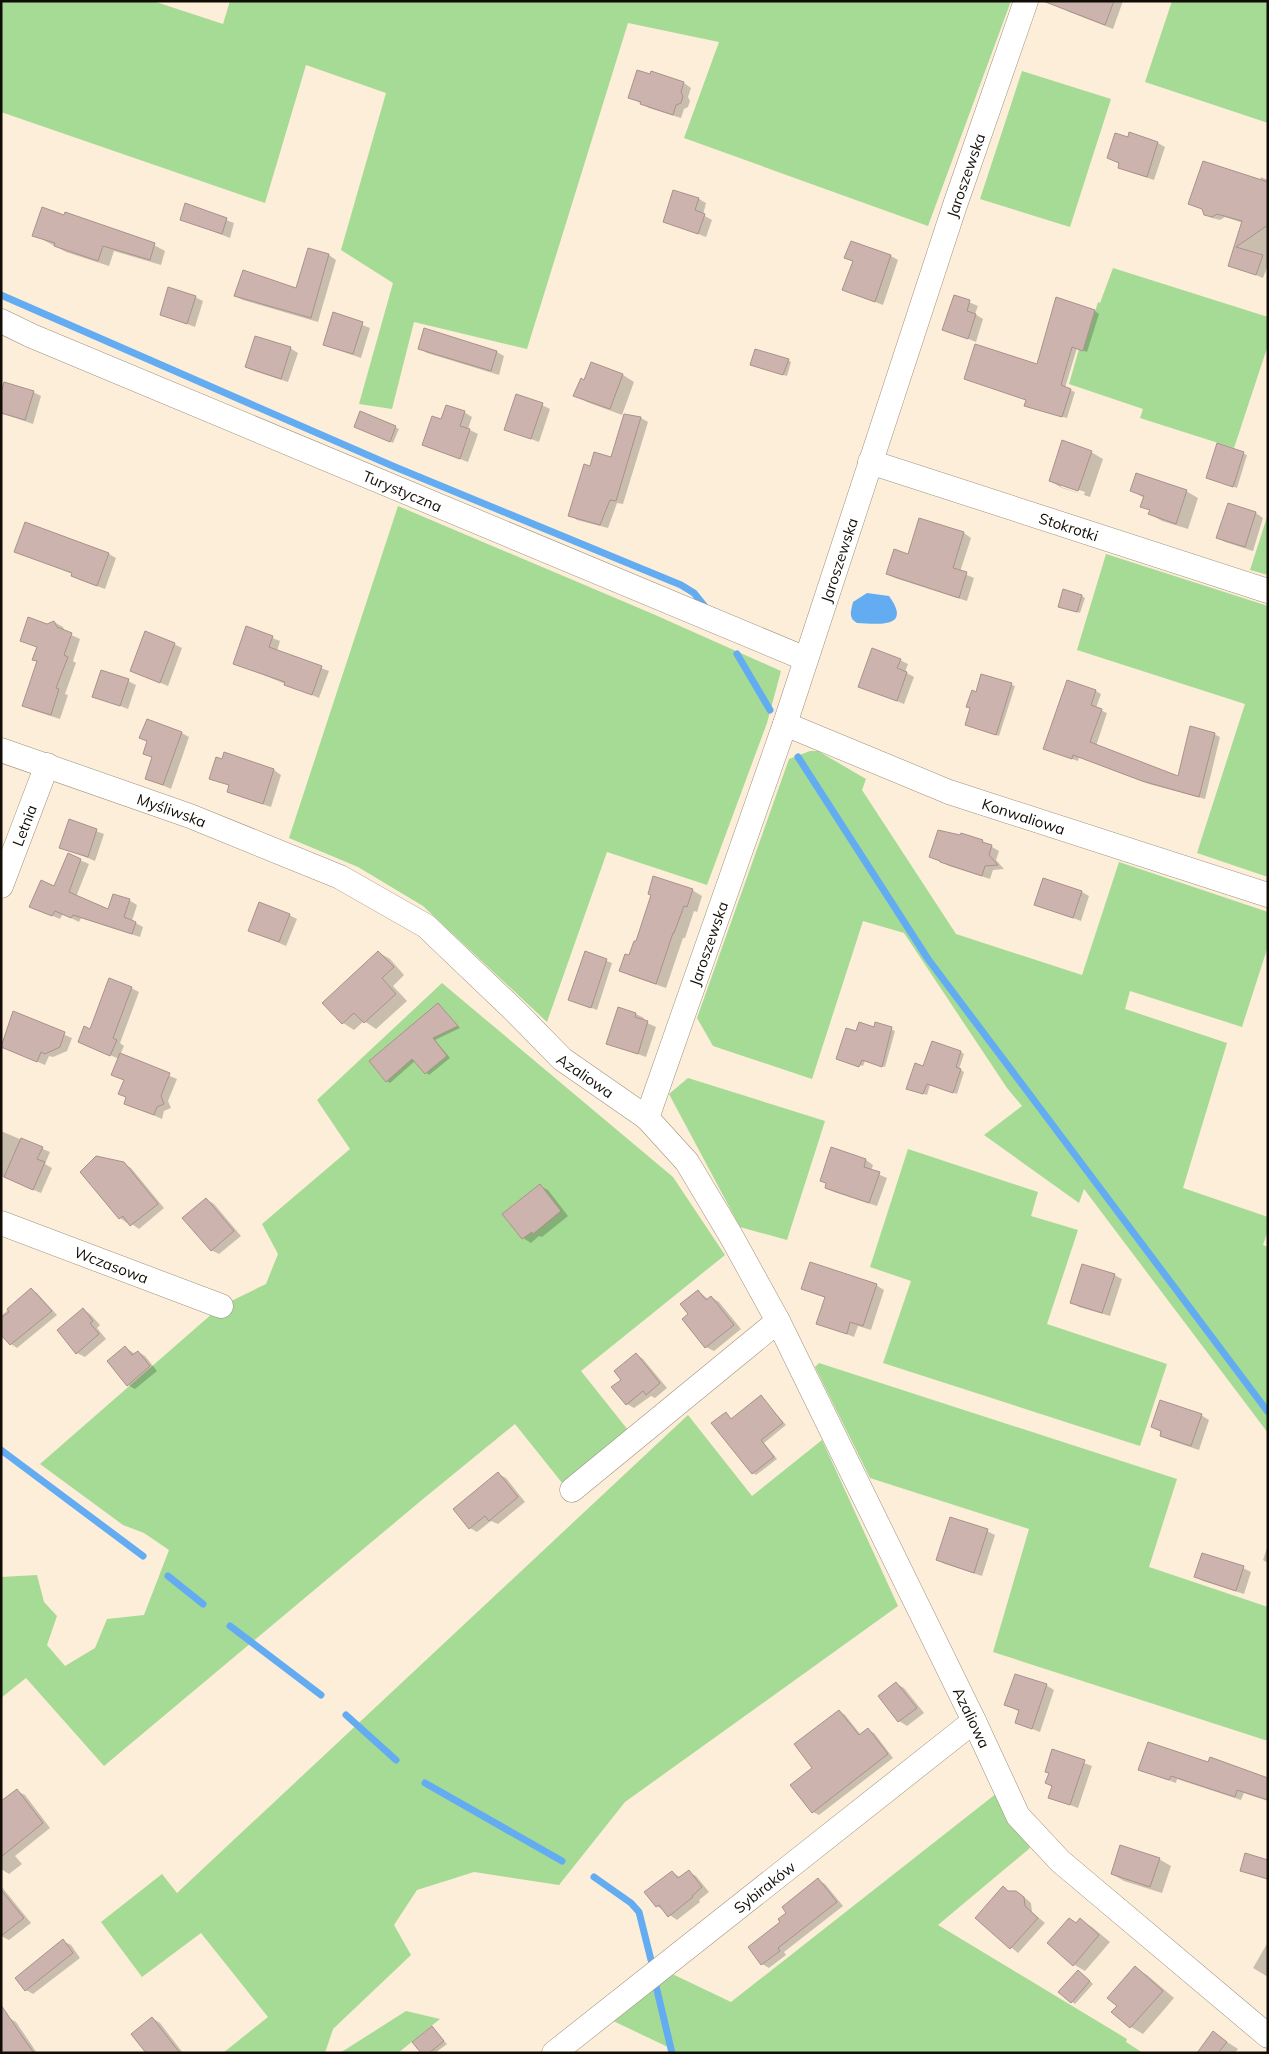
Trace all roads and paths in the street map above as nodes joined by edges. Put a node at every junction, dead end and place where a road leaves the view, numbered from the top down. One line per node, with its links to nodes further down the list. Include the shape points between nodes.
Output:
1 (1026, 1): 3 (street, Jaroszewska)
2 (1, 321): 5 (street, Turystyczna)
3 (870, 462): 4 (street, Stokrotki); 5 (street, Jaroszewska)
4 (1268, 591)
5 (806, 659): 6 (street, Jaroszewska)
6 (786, 724): 11 (street, Konwaliowa, via 949,792); 12 (street, Jaroszewska)
7 (1, 750): 8 (street, Myśliwska)
8 (47, 766): 9 (street, Myśliwska, via 190,816); 10 (street, Letnia)
9 (340, 877): 12 (street, Azaliowa, via 426,926 562,1059)
10 (1, 886)
11 (1268, 895)
12 (647, 1118): 15 (street, Azaliowa, via 688,1162)
13 (1, 1223): 14 (street, Wczasowa)
14 (220, 1306)
15 (778, 1321): 16 (street); 17 (street, Azaliowa)
16 (572, 1490)
17 (974, 1721): 18 (street, Azaliowa, via 1018,1816 1060,1861); 19 (street, Sybiraków)
18 (1268, 2036)
19 (554, 2053)

